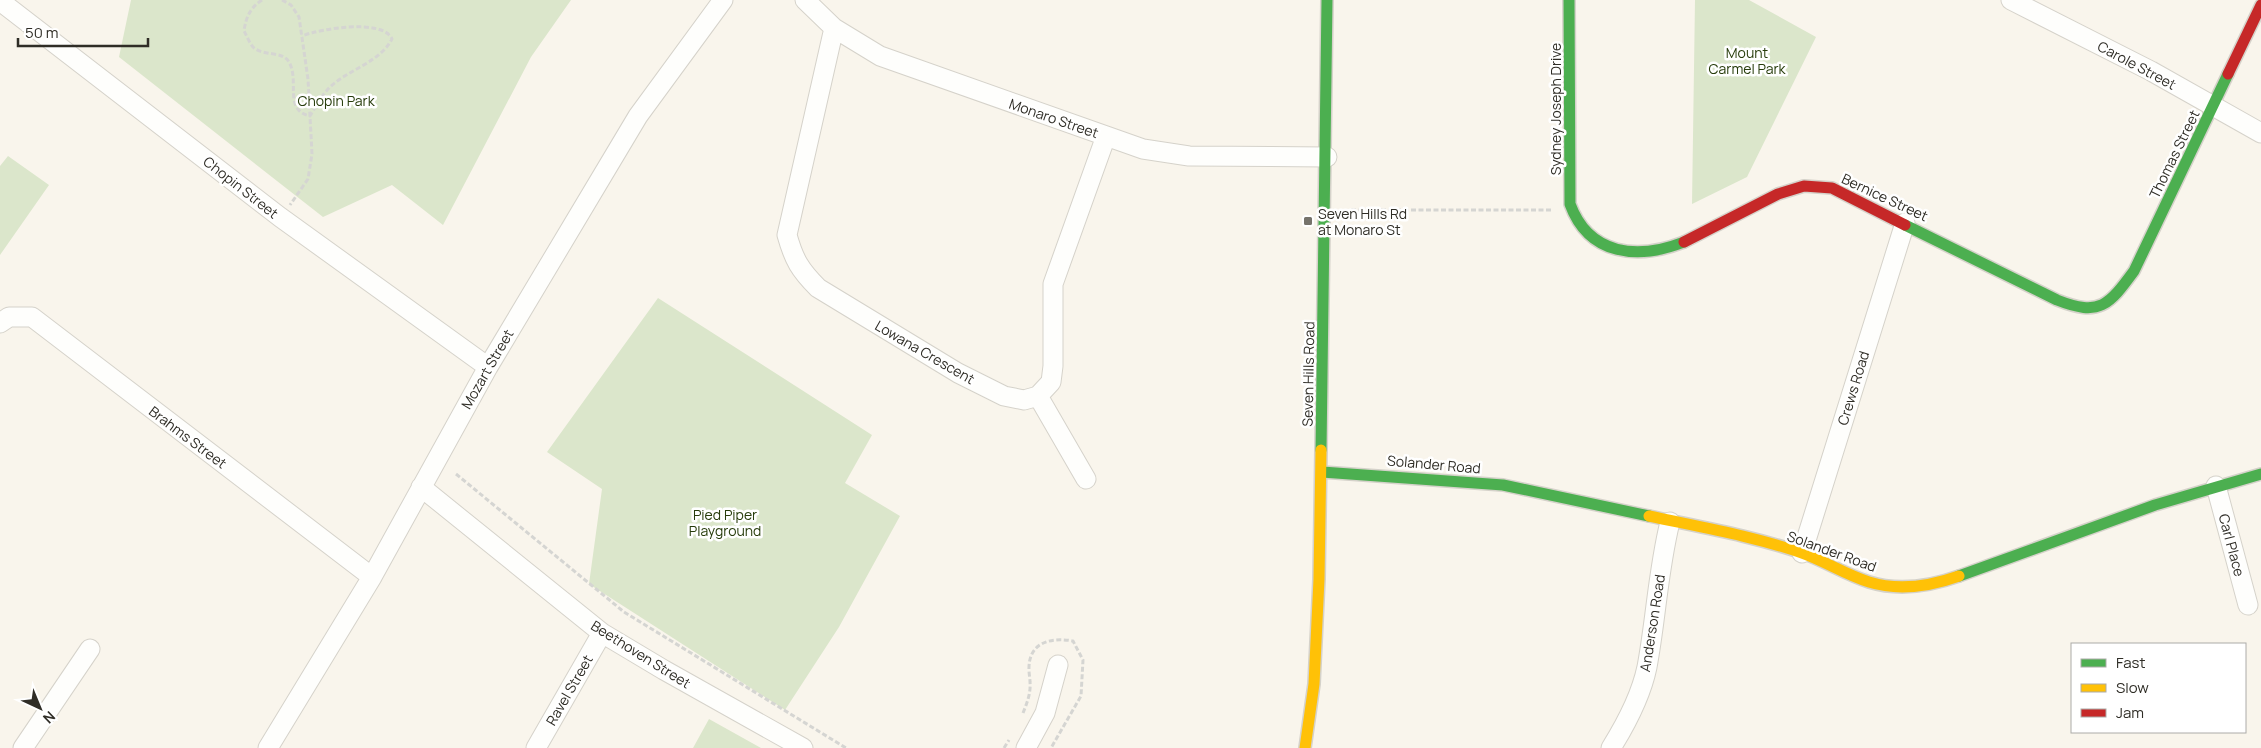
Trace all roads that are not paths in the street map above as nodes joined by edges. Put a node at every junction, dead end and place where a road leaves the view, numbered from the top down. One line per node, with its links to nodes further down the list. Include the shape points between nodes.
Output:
1 (723, 0): 17 (street, Mozart Street, via 638,116)
2 (805, 0): 8 (street, Monaro Street)
3 (1326, 0): 12 (street, Seven Hills Road)
4 (1569, 0): 13 (street, Sydney Joseph Drive, via 1570,204)
5 (2011, 0): 9 (street, Carole Street)
6 (0, 1): 17 (street, Chopin Street, via 280,218)
7 (2261, 5): 9 (street, Thomas Street)
8 (834, 28): 11 (street, Monaro Street, via 880,56); 18 (street, Lowana Crescent, via 787,235 793,257 818,288 958,373 1004,396 1024,400)
9 (2214, 107): 10 (street, Carole Street); 15 (street, Thomas Street, via 2134,271 2114,299)
10 (2261, 132)
11 (1106, 136): 12 (street, Monaro Street, via 1143,149 1189,156); 18 (street, via 1053,284 1051,382)
12 (1326, 157): 19 (street, Seven Hills Road)
13 (1573, 214): 14 (street, Bernice Street, via 1584,231 1607,246 1638,254 1660,251 1796,187 1832,188)
14 (1905, 222): 15 (street, Bernice Street, via 2075,308); 25 (street, Crews Road)
15 (2101, 306)
16 (0, 323): 26 (street, Brahms Street, via 8,317 32,317)
17 (488, 367): 23 (street, Mozart Street)
18 (1038, 396): 21 (street)
19 (1322, 472): 24 (street, Solander Road, via 1503,485); 36 (street, Seven Hills Road, via 1314,684)
20 (2261, 474): 22 (street, Solander Road)
21 (1086, 479)
22 (2216, 486): 25 (street, Solander Road, via 1946,581 1920,586 1869,582); 27 (street, Carl Place)
23 (421, 487): 26 (street, Mozart Street); 28 (street, Beethoven Street)
24 (1670, 522): 25 (street, Solander Road); 37 (street, Anderson Road, via 1663,550 1647,668 1633,706)
25 (1802, 553)
26 (372, 577): 32 (street, Mozart Street)
27 (2248, 605)
28 (602, 633): 33 (street, Ravel Street); 34 (street, Beethoven Street)
29 (90, 649): 31 (street)
30 (1058, 665): 35 (street, via 1045,713)
31 (23, 748)
32 (268, 748)
33 (536, 748)
34 (803, 748)
35 (1026, 748)
36 (1305, 748)
37 (1611, 748)

